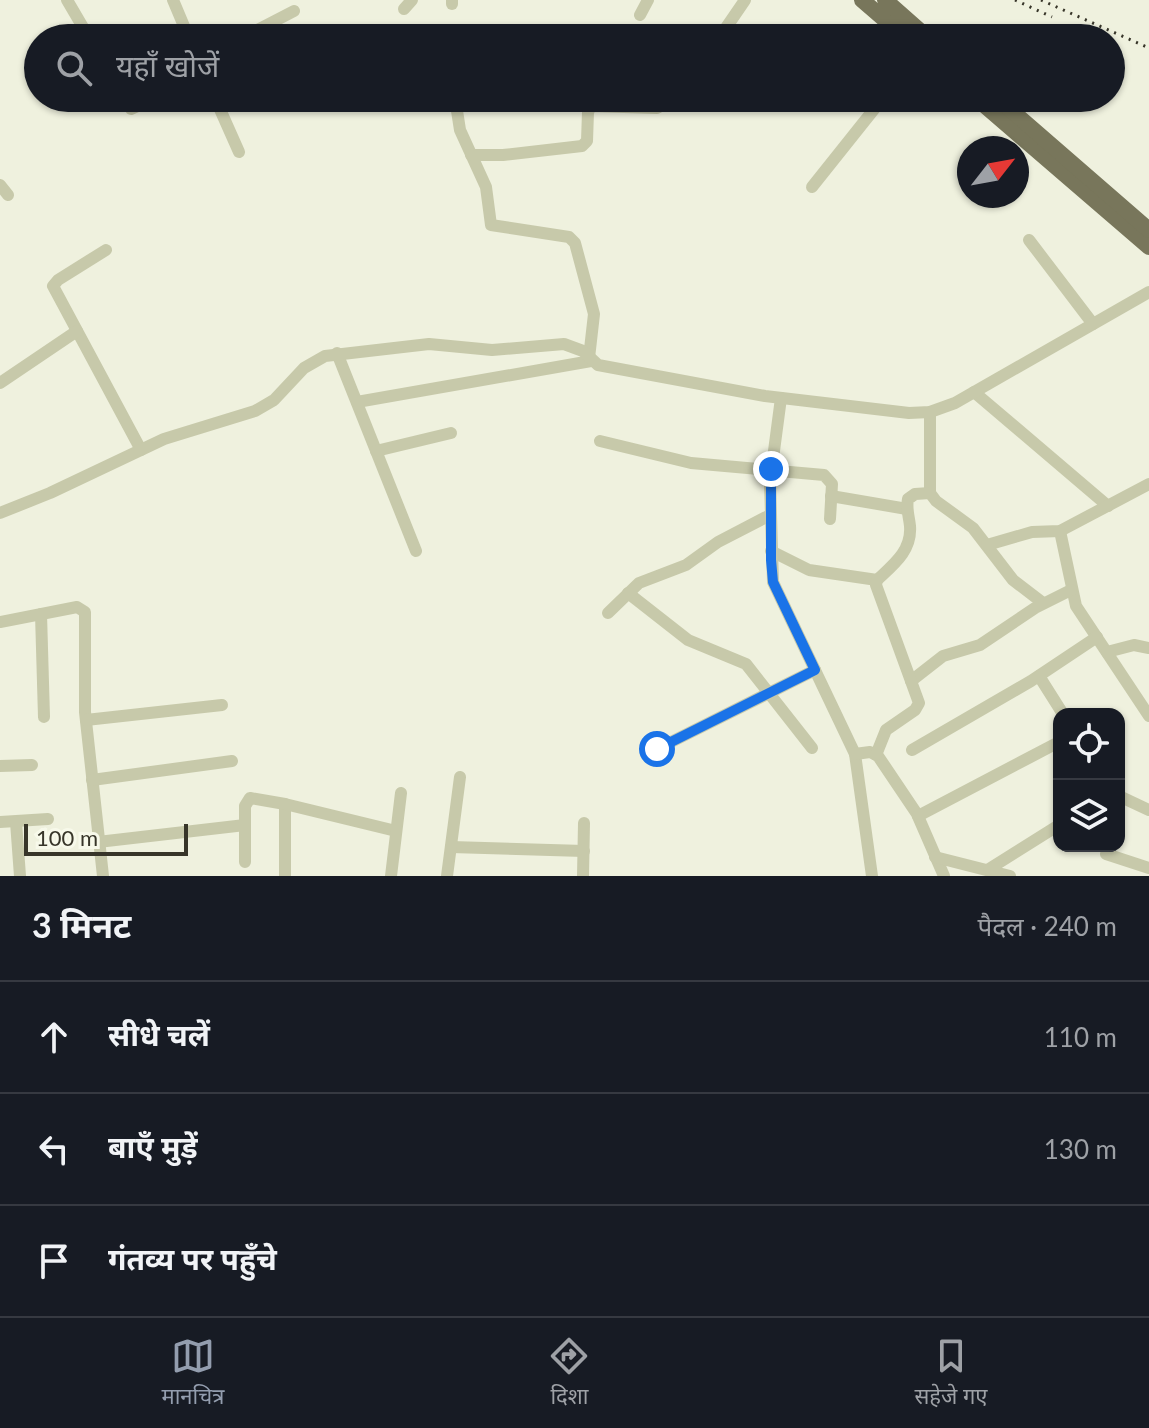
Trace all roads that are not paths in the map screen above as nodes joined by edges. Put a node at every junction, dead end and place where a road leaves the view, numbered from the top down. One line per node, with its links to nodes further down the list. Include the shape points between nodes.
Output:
1 (67, 0): 9 (street)
2 (173, 0): 10 (street)
3 (648, 0): 8 (street)
4 (745, 0): 12 (street)
5 (862, 0): 13 (main road)
6 (885, 0): 14 (main road)
7 (294, 11): 11 (street)
8 (640, 15)
9 (81, 24)
10 (183, 24)
11 (269, 24)
12 (729, 24)
13 (890, 24)
14 (912, 24)
15 (221, 112): 21 (street)
16 (457, 112): 22 (street)
17 (588, 112): 22 (street, via 587,141 582,146)
18 (872, 112): 23 (street)
19 (992, 112): 26 (main road)
20 (1013, 112): 24 (main road)
21 (239, 152)
22 (471, 155): 32 (street, via 486,187 491,225 569,237 575,243 594,314)
23 (812, 187)
24 (1149, 230)
25 (1029, 240): 29 (street)
26 (1149, 247)
27 (106, 250): 30 (street, via 53,286)
28 (1149, 292): 29 (street)
29 (1093, 324): 34 (street)
30 (77, 331): 33 (street); 40 (street)
31 (337, 353): 32 (street, via 429,344 492,350 564,344); 36 (street); 40 (street, via 314,361 265,406)
32 (590, 360): 35 (street); 36 (street)
33 (0, 383)
34 (974, 392): 37 (street); 46 (street)
35 (781, 398): 37 (street); 42 (street)
36 (357, 402): 41 (street)
37 (930, 412): 44 (street)
38 (451, 433): 41 (street)
39 (600, 441): 42 (street, via 691,463)
40 (141, 450): 48 (street)
41 (376, 451): 53 (street)
42 (771, 469): 45 (street, via 824,475 832,484); 49 (street)
43 (1149, 484): 46 (street)
44 (930, 493): 47 (street, via 911,496); 52 (street)
45 (831, 496): 47 (street); 50 (street)
46 (1108, 506): 51 (street)
47 (907, 509): 55 (street, via 908,541 899,560)
48 (0, 513)
49 (770, 515): 54 (street); 57 (street)
50 (830, 519)
51 (1060, 531): 52 (street, via 1026,533); 56 (street)
52 (987, 545): 58 (street, via 1013,580)
53 (416, 551)
54 (771, 551): 55 (street, via 809,570); 65 (street, via 773,582)
55 (877, 580): 67 (street)
56 (1071, 590): 58 (street); 62 (street)
57 (628, 593): 59 (street); 68 (street, via 679,634 742,661)
58 (1043, 603): 67 (street, via 980,645 943,656)
59 (608, 613)
60 (41, 614): 61 (street); 72 (street); 73 (street, via 77,607 85,612)
61 (0, 622)
62 (1097, 637): 64 (street); 66 (street)
63 (1149, 648): 64 (street, via 1134,645)
64 (1107, 652): 71 (street)
65 (815, 670): 68 (street); 78 (street)
66 (1039, 676): 70 (street); 77 (street)
67 (911, 681): 79 (street, via 918,707 886,730)
68 (770, 692): 75 (street); 76 (street)
69 (222, 705): 73 (street)
70 (1059, 708)
71 (1149, 716)
72 (44, 717)
73 (86, 720): 84 (street)
74 (1053, 745): 89 (street)
75 (812, 748)
76 (657, 749)
77 (912, 750)
78 (855, 754): 79 (street); 111 (street)
79 (876, 755): 89 (street)
80 (232, 761): 84 (street)
81 (32, 765): 82 (street)
82 (0, 766)
83 (460, 777): 98 (street)
84 (92, 780): 97 (street)
85 (401, 793): 96 (street)
86 (1125, 799): 88 (street)
87 (285, 804): 94 (street, via 250,798); 96 (street); 107 (street)
88 (1149, 810)
89 (918, 816): 101 (street)
90 (48, 819): 92 (street)
91 (0, 822): 92 (street)
92 (16, 822): 105 (street)
93 (584, 823): 99 (street)
94 (245, 825): 97 (street); 102 (street)
95 (1053, 829): 104 (street)
96 (396, 831): 108 (street)
97 (98, 842): 106 (street)
98 (451, 847): 99 (street); 109 (street)
99 (584, 851): 110 (street)
100 (1106, 854): 103 (street)
101 (935, 857): 104 (street); 112 (street)
102 (245, 862)
103 (1149, 868)
104 (989, 869): 113 (street)
105 (20, 876)
106 (103, 876)
107 (285, 876)
108 (391, 876)
109 (447, 876)
110 (583, 876)
111 (872, 876)
112 (944, 876)
113 (1010, 876)

